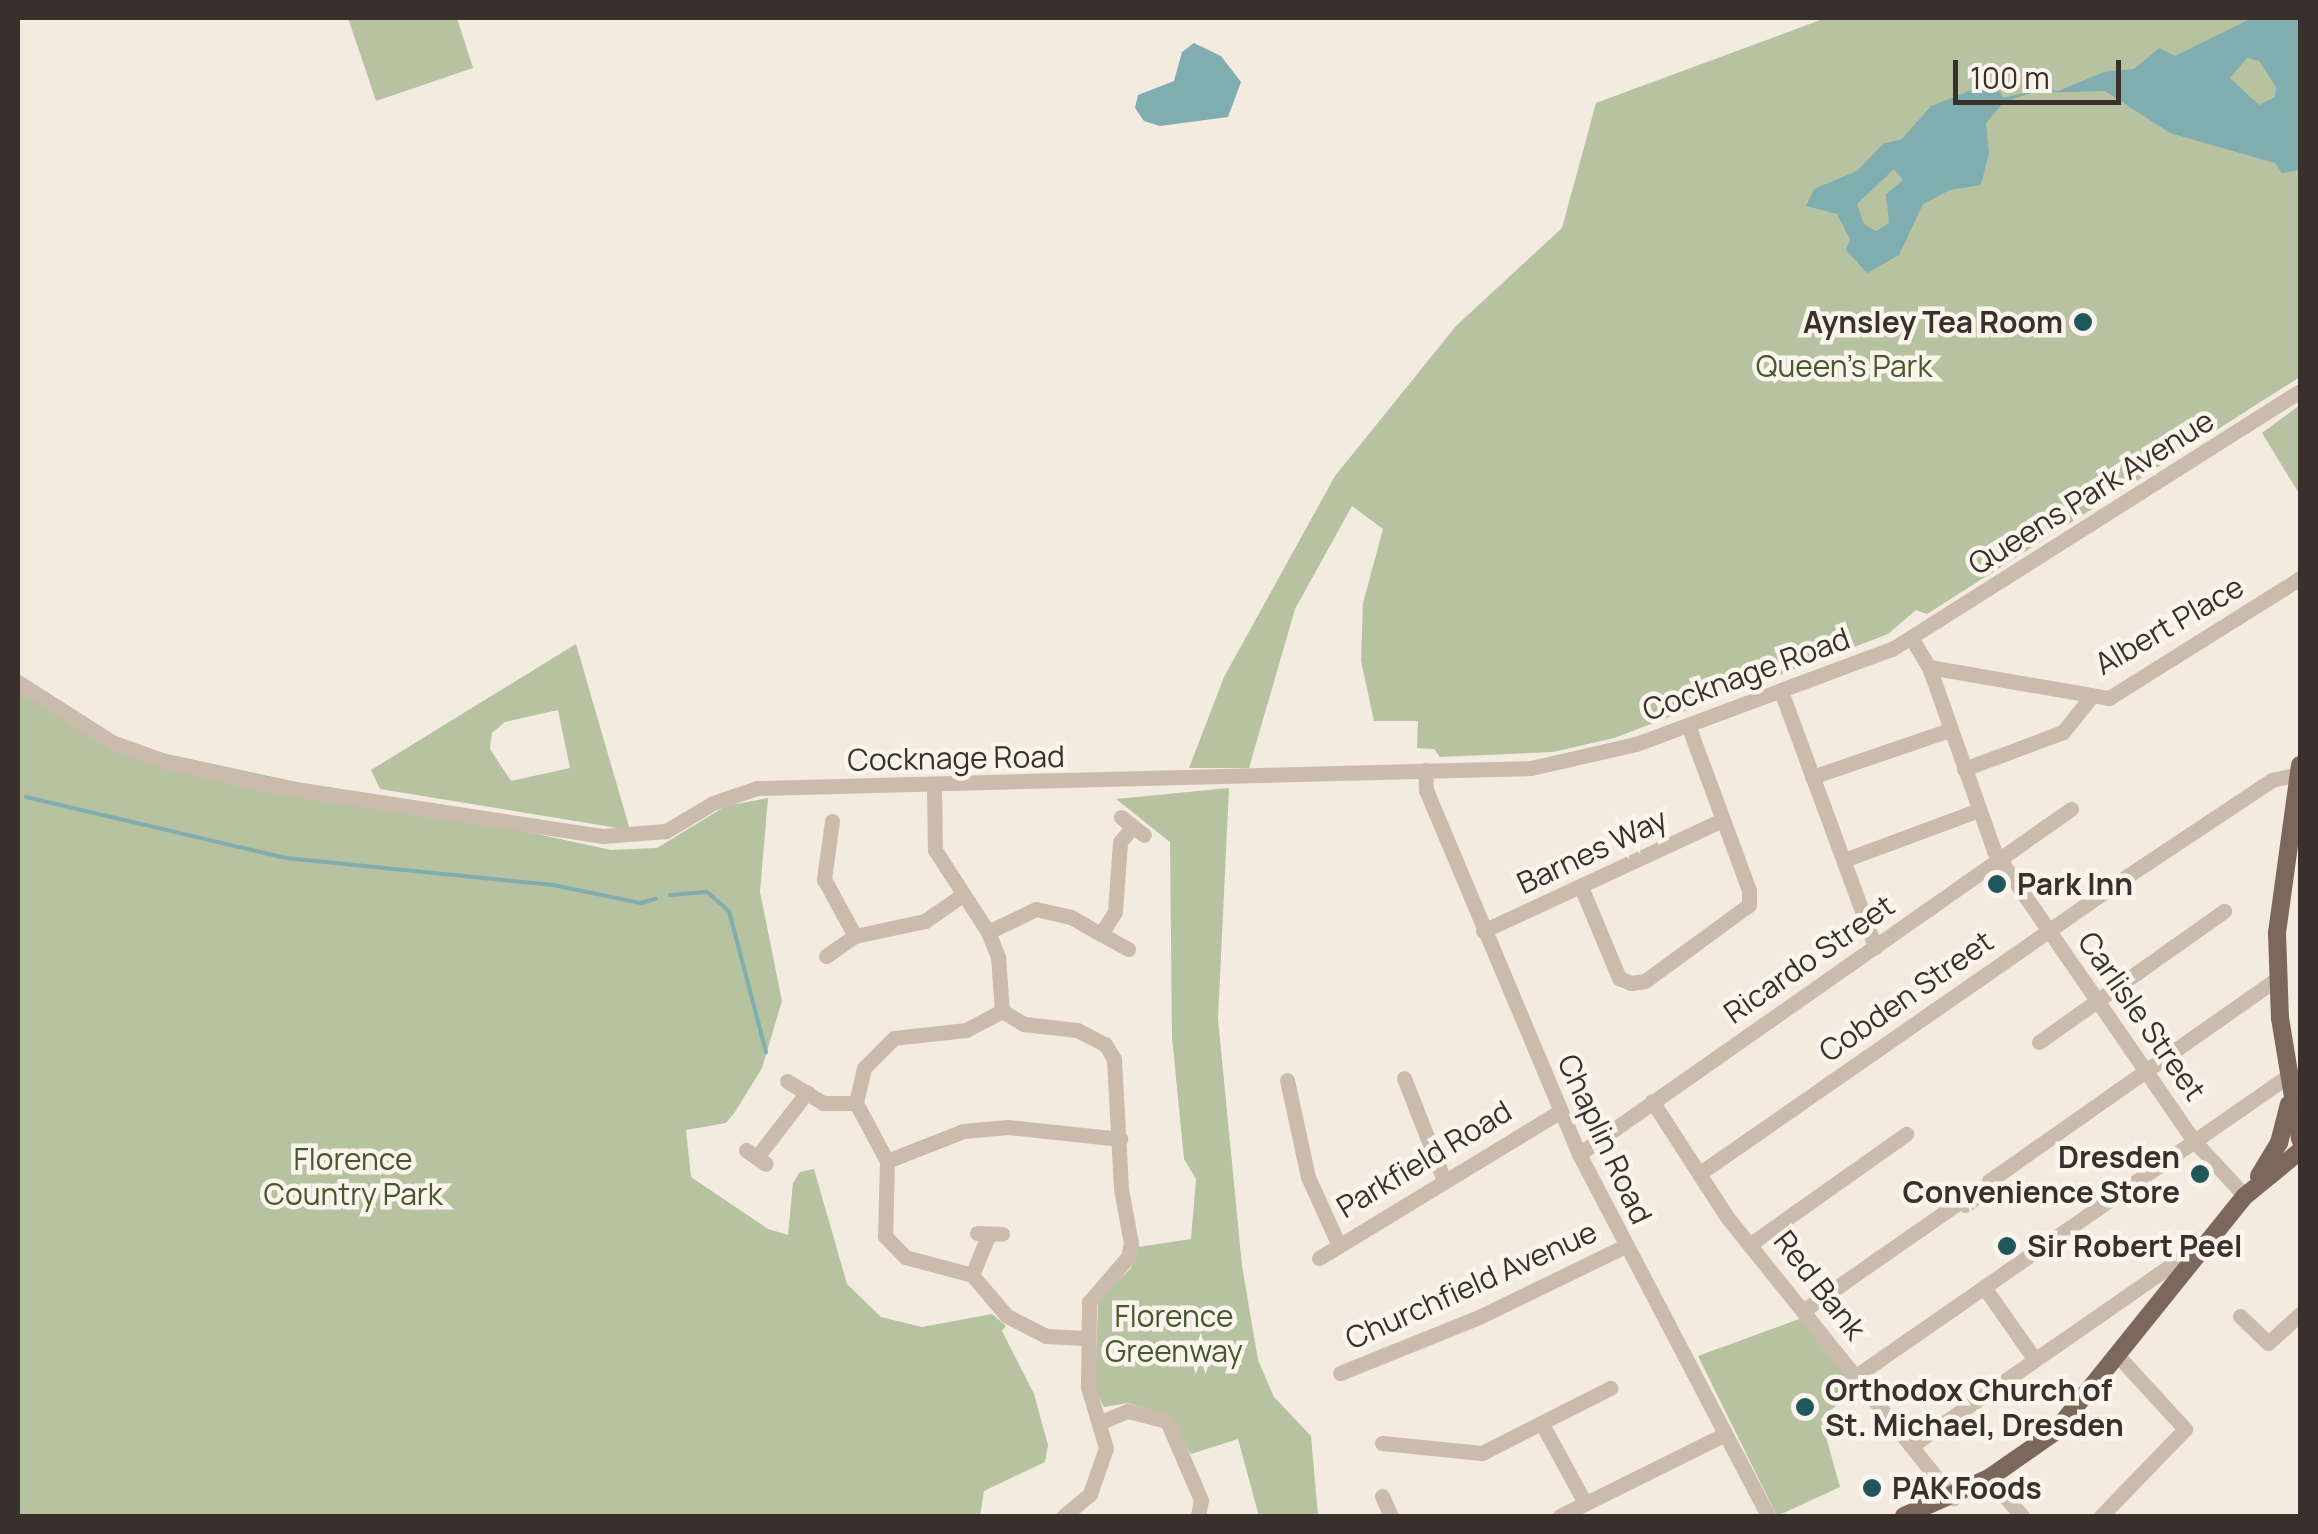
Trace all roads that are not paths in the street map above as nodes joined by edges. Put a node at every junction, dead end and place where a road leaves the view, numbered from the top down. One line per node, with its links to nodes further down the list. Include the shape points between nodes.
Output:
1 (2300, 392): 3 (street, Queens Park Avenue)
2 (2300, 578): 7 (street, Albert Place, via 2116,693)
3 (1912, 639): 4 (street, Carlisle Street); 6 (street, Cocknage Road)
4 (1929, 666): 7 (street); 9 (street, Carlisle Street)
5 (18, 682): 14 (street, Cocknage Road, via 112,742 164,761 269,785 603,836 666,831 712,803 756,788)
6 (1781, 691): 8 (street, Cocknage Road); 13 (street)
7 (2090, 698): 10 (street, Albert Place, via 2063,732)
8 (1688, 725): 12 (street, Cocknage Road, via 1588,759 1531,768); 17 (street)
9 (1950, 730): 10 (street, Carlisle Street); 13 (street)
10 (1964, 769): 16 (street, Carlisle Street)
11 (2299, 769): 26 (street, Cobden Street, via 2272,780); 33 (main road, via 2285,847)
12 (1425, 770): 14 (street, Cocknage Road); 25 (street, Chaplin Road, via 1426,790)
13 (1812, 777): 20 (street)
14 (934, 787): 23 (street, via 935,850)
15 (2072, 808): 21 (street, Ricardo Street)
16 (1979, 810): 20 (street); 21 (street, Carlisle Street)
17 (1722, 820): 22 (street, Barnes Way); 22 (street, via 1749,905 1644,982 1620,978)
18 (1132, 826): 28 (street, via 1120,842 1114,912)
19 (836, 829): 29 (street, via 824,879)
20 (1844, 860): 30 (street)
21 (1999, 860): 26 (street, Carlisle Street); 30 (street, Ricardo Street)
22 (1581, 887): 25 (street, Barnes Way)
23 (960, 896): 27 (street); 29 (street, via 925,920)
24 (2224, 911): 34 (street)
25 (1484, 931): 45 (street, Chaplin Road)
26 (2050, 931): 34 (street, Carlisle Street); 55 (street, Cobden Street)
27 (988, 932): 28 (street, via 1036,909 1071,917); 35 (street)
28 (1101, 934): 31 (street)
29 (855, 936): 32 (street)
30 (1876, 947): 43 (street, Ricardo Street)
31 (1128, 949)
32 (826, 956)
33 (2278, 978): 37 (street); 41 (main road)
34 (2098, 999): 36 (street); 37 (street, Carlisle Street)
35 (1002, 1007): 44 (street, via 966,1030 917,1033 886,1044 864,1068); 48 (street, via 1024,1024 1077,1030 1105,1044 1114,1059)
36 (2045, 1033)
37 (2146, 1069): 49 (street, Carlisle Street); 56 (street)
38 (1404, 1078): 57 (street)
39 (787, 1080): 42 (street)
40 (1286, 1081): 62 (street, via 1308,1177)
41 (2278, 1091): 47 (main road); 49 (street); 58 (main road, via 2278,1144)
42 (807, 1092): 44 (street, via 823,1103); 52 (street)
43 (1652, 1101): 51 (street, Ricardo Street); 55 (street, Red Bank)
44 (856, 1103): 54 (street)
45 (1559, 1112): 51 (street, Chaplin Road); 57 (street, Parkfield Road)
46 (1897, 1134): 61 (street)
47 (2300, 1139)
48 (1120, 1140): 54 (street, via 1008,1127 963,1130); 70 (street, via 1131,1243 1128,1257 1089,1302)
49 (2195, 1142): 58 (street, Carlisle Street); 66 (street)
50 (2300, 1151): 58 (main road)
51 (1578, 1154): 63 (street, Chaplin Road)
52 (756, 1157)
53 (1988, 1158): 56 (street)
54 (886, 1161): 65 (street, via 885,1236 892,1247)
55 (1700, 1172): 61 (street, Red Bank)
56 (1994, 1178): 67 (street, via 1963,1203 1927,1216 1886,1263)
57 (1444, 1180): 62 (street, Parkfield Road)
58 (2248, 1193): 60 (main road)
59 (989, 1233): 65 (street)
60 (2216, 1233): 71 (street); 72 (main road)
61 (1752, 1243): 67 (street, Red Bank)
62 (1338, 1244): 64 (street, Parkfield Road)
63 (1625, 1246): 73 (street, Churchfield Avenue, via 1479,1317); 78 (street, Chaplin Road)
64 (1319, 1258)
65 (972, 1276): 70 (street, via 1006,1316 1046,1336)
66 (1984, 1287): 71 (street); 74 (street)
67 (1806, 1308): 74 (street, Red Bank)
68 (2300, 1314): 69 (street, via 2268,1342)
69 (2240, 1316)
70 (1086, 1338): 76 (street, via 1088,1387)
71 (2034, 1358): 79 (street)
72 (2120, 1358): 81 (main road, via 2054,1432); 92 (street, via 2185,1429)
73 (1340, 1373)
74 (1856, 1376): 79 (street, Red Bank)
75 (1610, 1388): 77 (street)
76 (1102, 1421): 85 (street, via 1102,1474); 86 (street, via 1128,1411 1167,1421 1202,1500)
77 (1542, 1424): 80 (street, via 1482,1453); 84 (street)
78 (1724, 1434): 84 (street); 89 (street, Chaplin Road)
79 (1901, 1434): 83 (street, Red Bank)
80 (1382, 1443)
81 (1989, 1478): 83 (main road); 91 (street)
82 (1382, 1496): 87 (street)
83 (1953, 1498): 90 (main road)
84 (1585, 1503): 88 (street)
85 (1064, 1516)
86 (1198, 1516)
87 (1391, 1516)
88 (1560, 1516)
89 (1768, 1516)
90 (1904, 1516)
91 (2022, 1516)
92 (2101, 1516)

